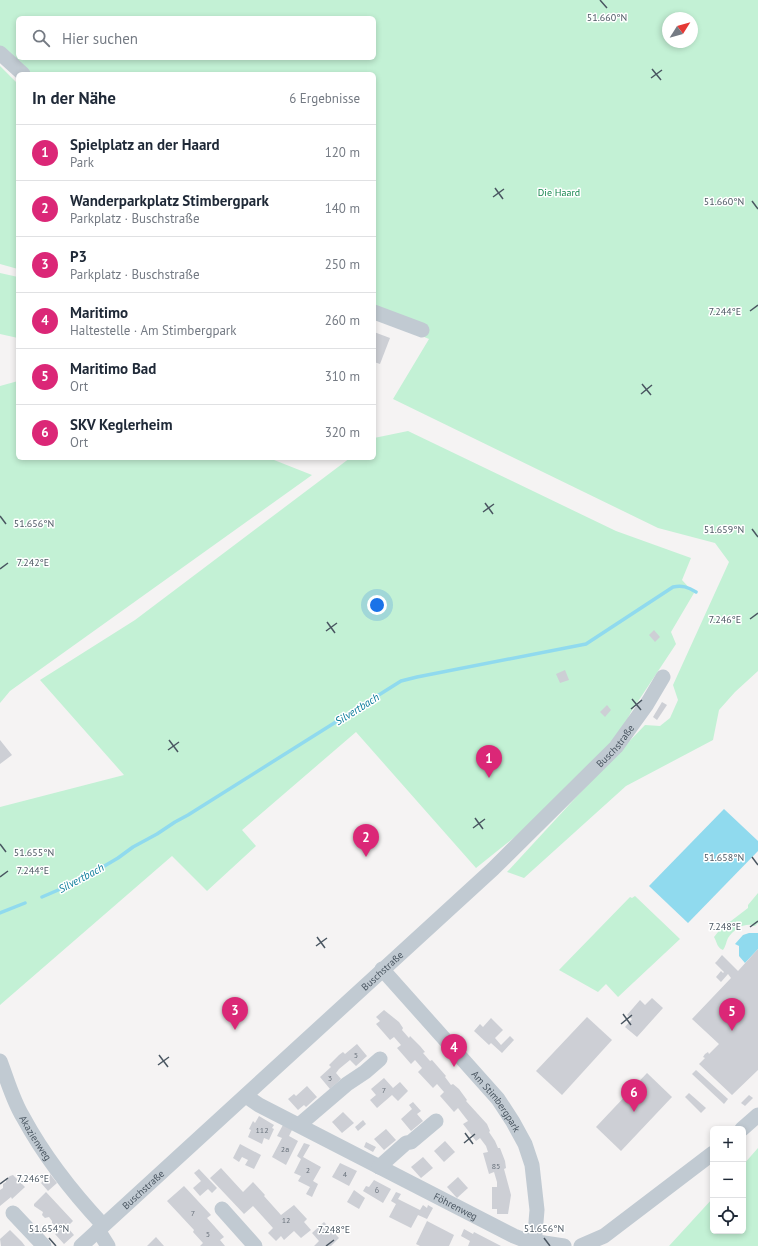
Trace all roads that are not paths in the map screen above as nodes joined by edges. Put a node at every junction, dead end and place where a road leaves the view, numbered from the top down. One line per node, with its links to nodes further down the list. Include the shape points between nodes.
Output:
1 (0, 53): 2 (street)
2 (21, 72)
3 (376, 313): 4 (street)
4 (422, 330)
5 (663, 677): 6 (street, Buschstraße, via 616,747 474,888)
6 (382, 969): 9 (street, Buschstraße); 19 (street, Am Stimbergpark, via 498,1099 514,1122 532,1165 537,1210)
7 (380, 1059): 12 (street)
8 (0, 1061): 18 (street, Akazienweg, via 22,1116 46,1154)
9 (246, 1096): 12 (street, Föhrenweg); 18 (street, Buschstraße)
10 (758, 1115): 13 (street)
11 (436, 1121): 15 (street)
12 (299, 1125): 15 (street, Föhrenweg)
13 (745, 1126)
14 (710, 1155): 25 (street, via 604,1236)
15 (379, 1166): 19 (street, Föhrenweg, via 514,1236)
16 (222, 1209): 23 (street)
17 (13, 1213): 20 (street)
18 (100, 1227): 21 (street, Buschstraße); 22 (street, Akazienweg)
19 (534, 1243): 24 (street)
20 (44, 1246)
21 (81, 1246)
22 (108, 1246)
23 (255, 1246)
24 (564, 1246)
25 (581, 1246)

